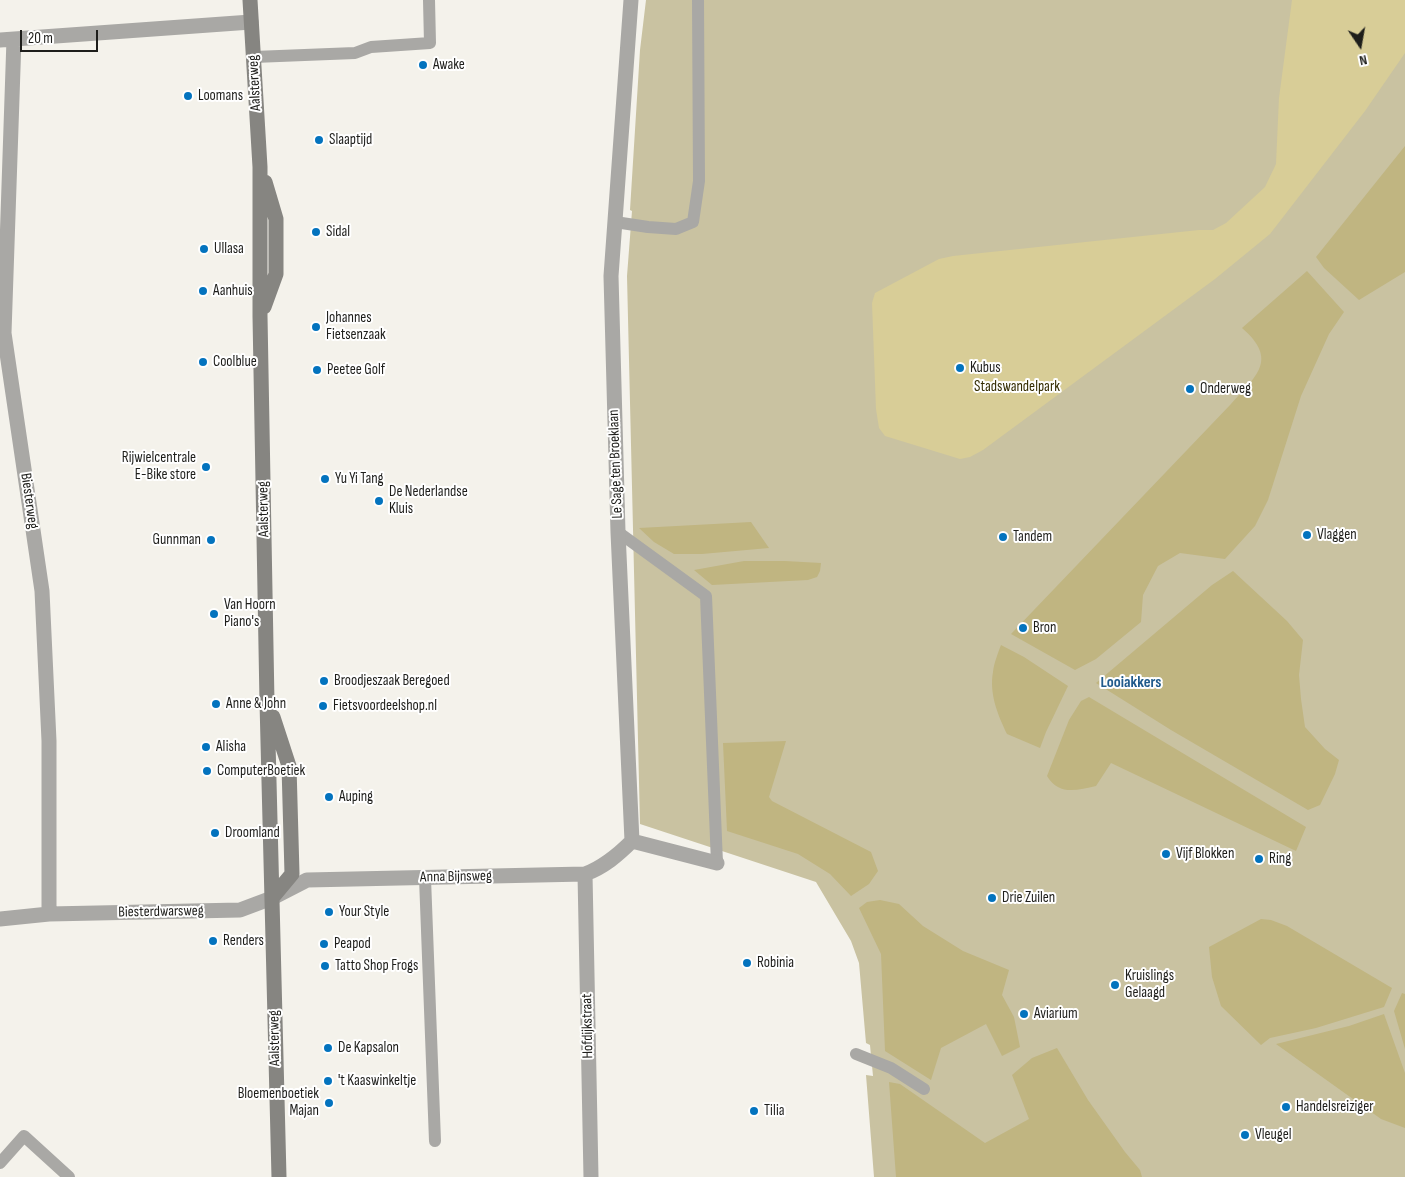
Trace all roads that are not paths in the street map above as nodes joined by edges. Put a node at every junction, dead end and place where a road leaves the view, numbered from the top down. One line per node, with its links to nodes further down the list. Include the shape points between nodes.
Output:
1 (250, 0): 5 (main road, Aalsterweg)
2 (429, 0): 7 (lane, via 430,44 371,47 355,53)
3 (631, 0): 8 (street, Le Sage ten Broeklaan)
4 (698, 0): 8 (lane, via 699,181 693,222 676,229)
5 (251, 22): 6 (street); 7 (main road, Aalsterweg)
6 (7, 40): 9 (street, Biesterweg)
7 (254, 56): 15 (main road, Aalsterweg, via 260,167 267,702 289,766 292,874)
8 (614, 222): 10 (street, Le Sage ten Broeklaan, via 611,276)
9 (2, 333): 16 (street, Biesterweg, via 42,591 49,740)
10 (618, 532): 11 (street, Le Sage ten Broeklaan); 12 (lane, via 706,596)
11 (632, 841): 12 (street); 13 (street, Anna Bijnsweg, via 615,858)
12 (717, 863)
13 (585, 874): 14 (street, Anna Bijnsweg); 24 (street, Hofdijkstraat)
14 (425, 878): 15 (street, Anna Bijnsweg, via 307,880); 20 (lane)
15 (272, 898): 16 (street, Biesterdwarsweg, via 240,910); 23 (main road, Aalsterweg)
16 (49, 914): 17 (street)
17 (0, 919)
18 (856, 1054): 19 (lane, via 891,1068)
19 (924, 1089)
20 (435, 1141)
21 (0, 1163): 22 (lane, via 24,1136)
22 (69, 1177)
23 (279, 1177)
24 (592, 1177)

